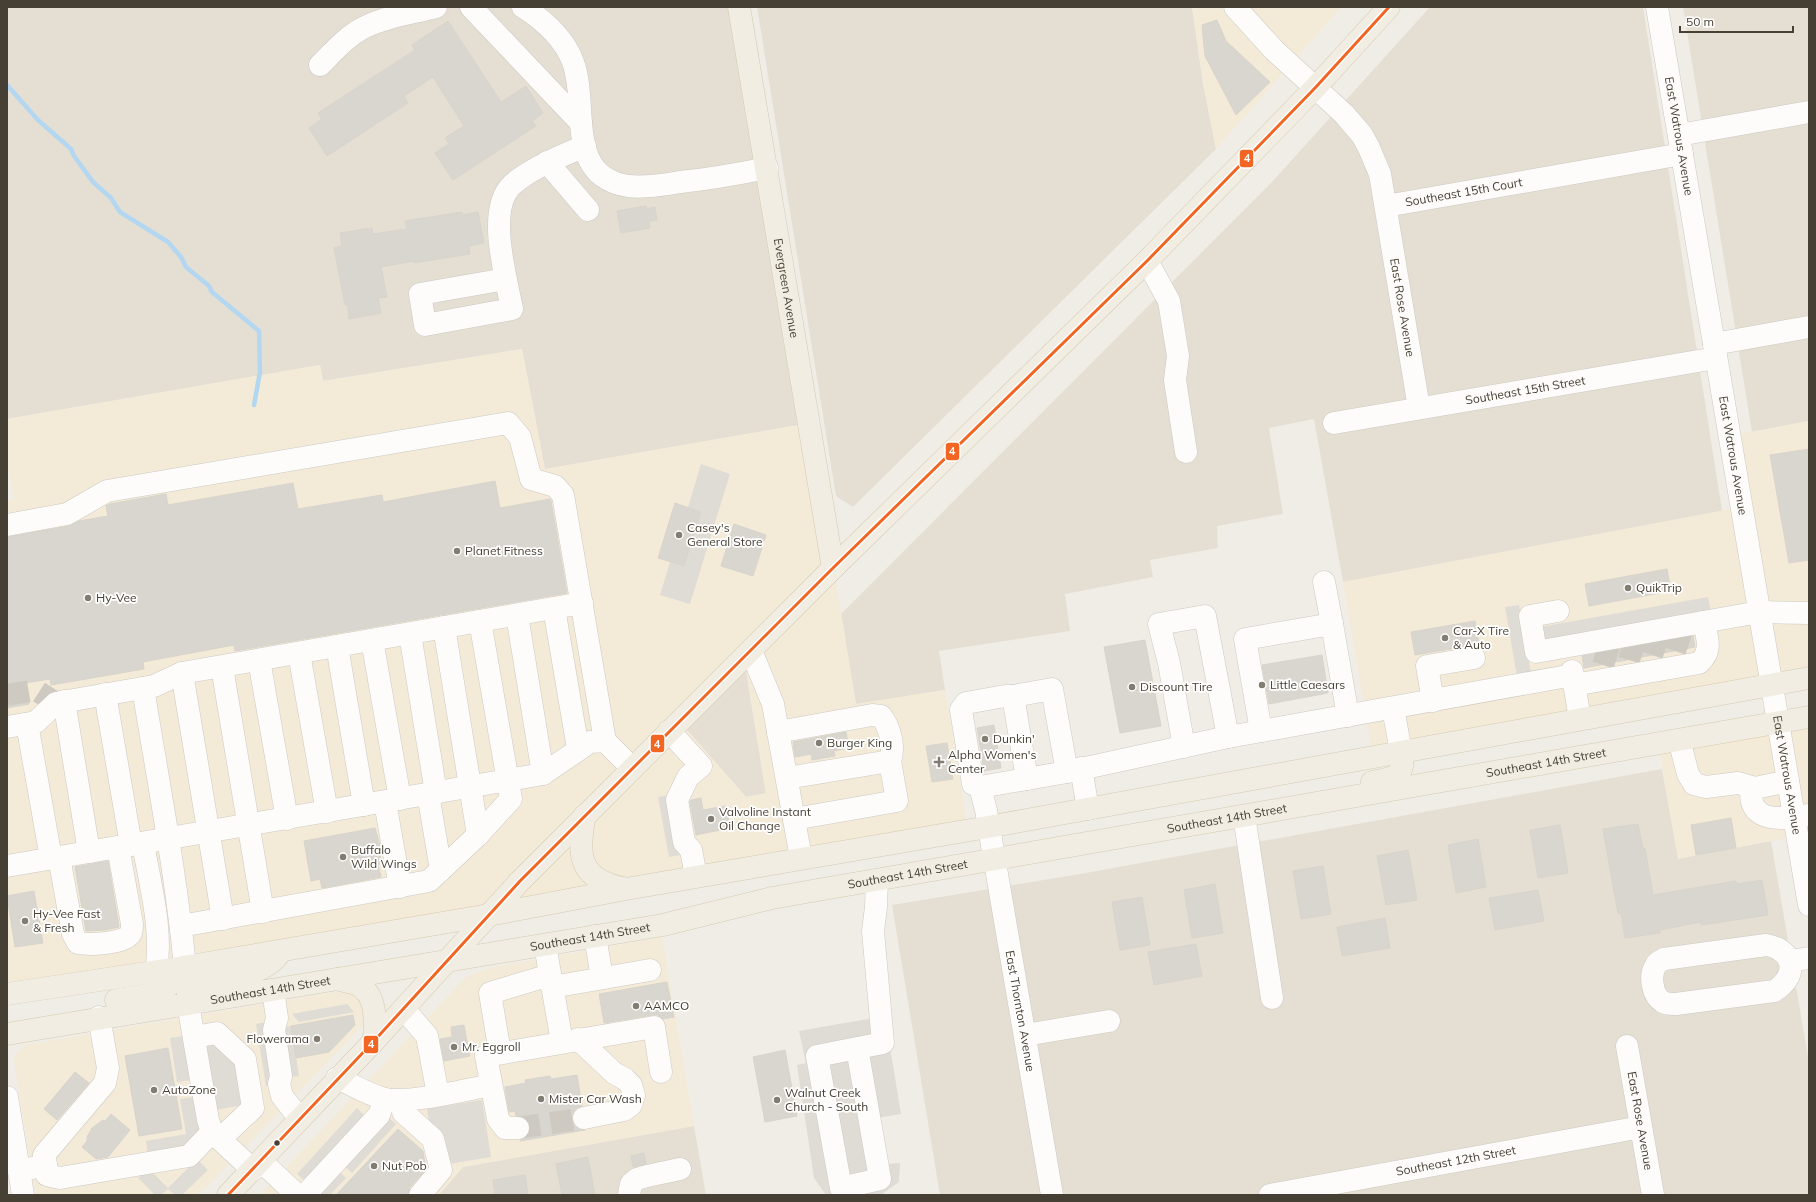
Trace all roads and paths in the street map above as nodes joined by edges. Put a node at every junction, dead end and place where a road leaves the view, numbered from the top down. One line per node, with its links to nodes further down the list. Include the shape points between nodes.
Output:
1 (436, 7): 8 (street, via 365,27 342,43)
2 (471, 7): 11 (street)
3 (523, 7): 11 (street, via 562,39 573,64)
4 (739, 7): 15 (main road, Evergreen Avenue)
5 (1235, 7): 9 (street, via 1274,50)
6 (1389, 7): 9 (main road)
7 (1657, 7): 12 (street, East Watrous Avenue)
8 (320, 64)
9 (1315, 88): 16 (street, via 1344,114 1362,135 1380,174); 18 (main road)
10 (1809, 112): 12 (street, Southeast 15th Court)
11 (581, 123): 13 (street)
12 (1680, 145): 16 (street, Southeast 15th Court); 21 (street, East Watrous Avenue)
13 (585, 146): 14 (street); 15 (street, via 593,168 608,180 629,186 655,186)
14 (547, 162): 17 (street); 19 (street, via 512,185 502,198 498,214)
15 (767, 168): 26 (main road, Evergreen Avenue)
16 (1386, 206): 22 (street, East Rose Avenue)
17 (588, 210)
18 (1147, 261): 24 (street, via 1169,301 1178,356 1175,380); 26 (main road)
19 (506, 279)
20 (1809, 327): 21 (street, Southeast 15th Street)
21 (1715, 351): 22 (street, Southeast 15th Street); 31 (street, East Watrous Avenue)
22 (1419, 408): 23 (street, Southeast 15th Street)
23 (1334, 423)
24 (1186, 452)
25 (7, 525): 28 (street, via 67,514 108,491 508,423 520,438 531,479 555,486 563,495)
26 (833, 568): 42 (main road)
27 (1324, 582): 35 (street)
28 (582, 603): 29 (street); 68 (street)
29 (554, 608): 33 (street); 70 (street)
30 (1558, 611): 40 (street, via 1530,616 1536,652)
31 (1759, 612): 32 (street); 41 (street); 51 (street, East Watrous Avenue)
32 (1809, 613)
33 (517, 615): 34 (street); 75 (street)
34 (480, 621): 36 (street); 78 (street)
35 (1332, 624): 58 (street); 63 (street, via 1245,639)
36 (444, 627): 37 (street); 80 (street)
37 (410, 634): 38 (street); 83 (street)
38 (372, 640): 39 (street); 84 (street)
39 (337, 646): 43 (street); 85 (street)
40 (1567, 646): 45 (street); 50 (street)
41 (1658, 647): 45 (street); 45 (street)
42 (751, 651): 64 (main road); 65 (street, via 773,704)
43 (299, 653): 46 (street); 88 (street)
44 (1474, 658): 56 (street, via 1427,666)
45 (1605, 658): 50 (street)
46 (259, 660): 47 (street); 92 (street)
47 (222, 667): 48 (street); 94 (street)
48 (182, 673): 52 (street, via 154,686); 96 (street)
49 (1809, 678): 51 (main road)
50 (1573, 680): 56 (street); 60 (street)
51 (1772, 685): 60 (main road); 61 (street, East Watrous Avenue)
52 (143, 688): 53 (street); 98 (street)
53 (105, 694): 55 (street); 99 (street)
54 (1013, 696): 74 (street, via 1052,689); 77 (street); 81 (street, East Thornton Avenue, via 966,703 961,710 973,784)
55 (64, 701): 62 (street, via 56,702 36,722); 101 (street)
56 (1433, 701): 57 (street)
57 (1394, 708): 58 (street); 71 (street)
58 (1348, 716): 63 (street)
59 (1809, 717): 61 (main road, Southeast 14th Street)
60 (1580, 719): 71 (main road)
61 (1778, 722): 67 (main road, Southeast 14th Street); 79 (street, East Watrous Avenue)
62 (17, 725): 102 (street)
63 (1261, 731): 66 (street)
64 (669, 732): 73 (main road); 107 (street, via 701,766 688,776 676,800 684,842 691,850)
65 (778, 732): 72 (street, via 872,715 881,716 888,724 893,753); 76 (street)
66 (1228, 737): 69 (street); 69 (street, via 1205,616 1159,624 1169,663)
67 (1679, 740): 82 (street, via 1688,774 1694,784 1706,787 1738,783); 87 (main road, Southeast 14th Street)
68 (605, 741): 70 (street, via 590,742); 73 (street)
69 (1184, 747): 74 (street)
70 (578, 749): 75 (street)
71 (1401, 752): 86 (main road); 87 (main road, via 1404,765 1402,771 1393,777 1321,790 1295,798)
72 (890, 760): 76 (street); 93 (street, via 898,801)
73 (632, 768): 89 (main road)
74 (1074, 770): 77 (street); 86 (street)
75 (542, 774): 78 (street)
76 (787, 778): 93 (street)
77 (1027, 779): 81 (street)
78 (508, 780): 80 (street); 97 (street, via 511,799)
79 (1788, 781): 82 (street); 91 (street, East Watrous Avenue)
80 (470, 787): 83 (street); 97 (street)
81 (980, 787): 95 (street, East Thornton Avenue)
82 (1755, 788): 91 (street, via 1751,800 1756,812 1763,816)
83 (432, 793): 84 (street); 106 (street)
84 (393, 800): 85 (street); 109 (street)
85 (364, 805): 88 (street)
86 (1088, 809): 95 (main road)
87 (1276, 810): 90 (main road, Southeast 14th Street)
88 (327, 812): 92 (street)
89 (585, 815): 110 (main road, via 581,844 585,866 599,881); 113 (main road)
90 (1244, 816): 105 (main road, Southeast 14th Street); 129 (street)
91 (1802, 816): 100 (street, East Watrous Avenue)
92 (287, 819): 94 (street)
93 (794, 819): 103 (street)
94 (248, 825): 96 (street); 112 (street)
95 (988, 827): 103 (main road); 105 (street, East Thornton Avenue)
96 (209, 832): 98 (street); 114 (street)
97 (478, 835): 106 (street)
98 (168, 838): 99 (street); 115 (street)
99 (131, 845): 101 (street); 102 (street, via 131,933 125,939 89,946 78,943 73,934); 123 (street, via 159,934)
100 (1804, 848): 111 (street, East Watrous Avenue)
101 (89, 852): 102 (street)
102 (55, 858): 104 (street)
103 (801, 858): 107 (main road)
104 (8, 860)
105 (994, 860): 108 (main road, Southeast 14th Street); 136 (street, East Thornton Avenue)
106 (441, 870): 109 (street, via 429,881)
107 (696, 876): 110 (main road)
108 (877, 880): 116 (main road, Southeast 14th Street, via 772,898 663,925); 141 (street, via 873,931 883,1043)
109 (400, 887): 112 (street)
110 (626, 889): 113 (main road)
111 (1809, 905)
112 (263, 912): 114 (street)
113 (489, 915): 118 (main road); 120 (main road)
114 (223, 919): 115 (street)
115 (181, 926): 121 (street)
116 (595, 936): 117 (main road, Southeast 14th Street); 124 (street)
117 (545, 945): 120 (main road, Southeast 14th Street); 126 (street)
118 (281, 951): 121 (main road); 130 (main road, via 268,966 254,972 192,986 188,991)
119 (1799, 959): 119 (street, via 1766,944 1664,959 1656,964 1652,974 1653,985 1656,995 1663,1002 1676,1004 1774,991 1784,984)
120 (447, 962): 125 (main road, Southeast 14th Street); 131 (main road)
121 (184, 967): 123 (main road); 134 (main road, via 173,983 161,992 105,1002 91,1008)
122 (650, 970): 124 (street)
123 (156, 972): 128 (main road)
124 (602, 978): 126 (street)
125 (334, 979): 127 (main road, Southeast 14th Street); 138 (main road, via 357,984 371,998 376,1020)
126 (551, 981): 139 (street); 142 (street, via 490,993)
127 (273, 990): 130 (main road, Southeast 14th Street); 150 (street, via 277,1018 274,1030 282,1076 279,1084 282,1096)
128 (7, 994)
129 (1272, 998)
130 (188, 1004): 132 (main road, Southeast 14th Street); 137 (street)
131 (404, 1009): 138 (main road); 146 (street, via 427,1036)
132 (100, 1018): 134 (main road, Southeast 14th Street); 155 (street, via 108,1068 105,1083 44,1155)
133 (1109, 1021): 136 (street)
134 (72, 1022): 135 (main road, Southeast 14th Street)
135 (7, 1034)
136 (1024, 1035): 164 (street, East Thornton Avenue)
137 (194, 1037): 154 (street, via 208,1120); 154 (street, via 217,1033 245,1059 253,1108)
138 (374, 1041): 144 (main road)
139 (574, 1042): 142 (street); 143 (street, via 654,1028); 149 (street, via 614,1073 626,1079 632,1085 634,1095 631,1105 624,1110)
140 (1627, 1046): 151 (street, East Rose Avenue)
141 (857, 1048): 141 (street, via 817,1056 842,1188 880,1179)
142 (500, 1053): 145 (street, via 486,1056)
143 (661, 1072)
144 (337, 1078): 148 (street); 150 (main road)
145 (491, 1085): 146 (street); 152 (street, via 501,1124 505,1128)
146 (438, 1095): 148 (street)
147 (7, 1097): 153 (street)
148 (394, 1100): 161 (street); 162 (street, via 403,1112 433,1139 441,1170)
149 (584, 1118)
150 (300, 1119): 156 (main road)
151 (1642, 1127): 165 (street, Southeast 12th Street); 166 (street, East Rose Avenue)
152 (518, 1128)
153 (10, 1129): 158 (street)
154 (216, 1136): 155 (street, via 189,1156 60,1178 47,1175); 156 (street)
155 (46, 1165): 158 (street)
156 (257, 1166): 159 (main road); 160 (street)
157 (680, 1169): 163 (street, via 637,1179 630,1184)
158 (17, 1181)
159 (228, 1195)
160 (297, 1195)
161 (305, 1195)
162 (420, 1195)
163 (629, 1195)
164 (1052, 1195)
165 (1270, 1195)
166 (1653, 1195)

